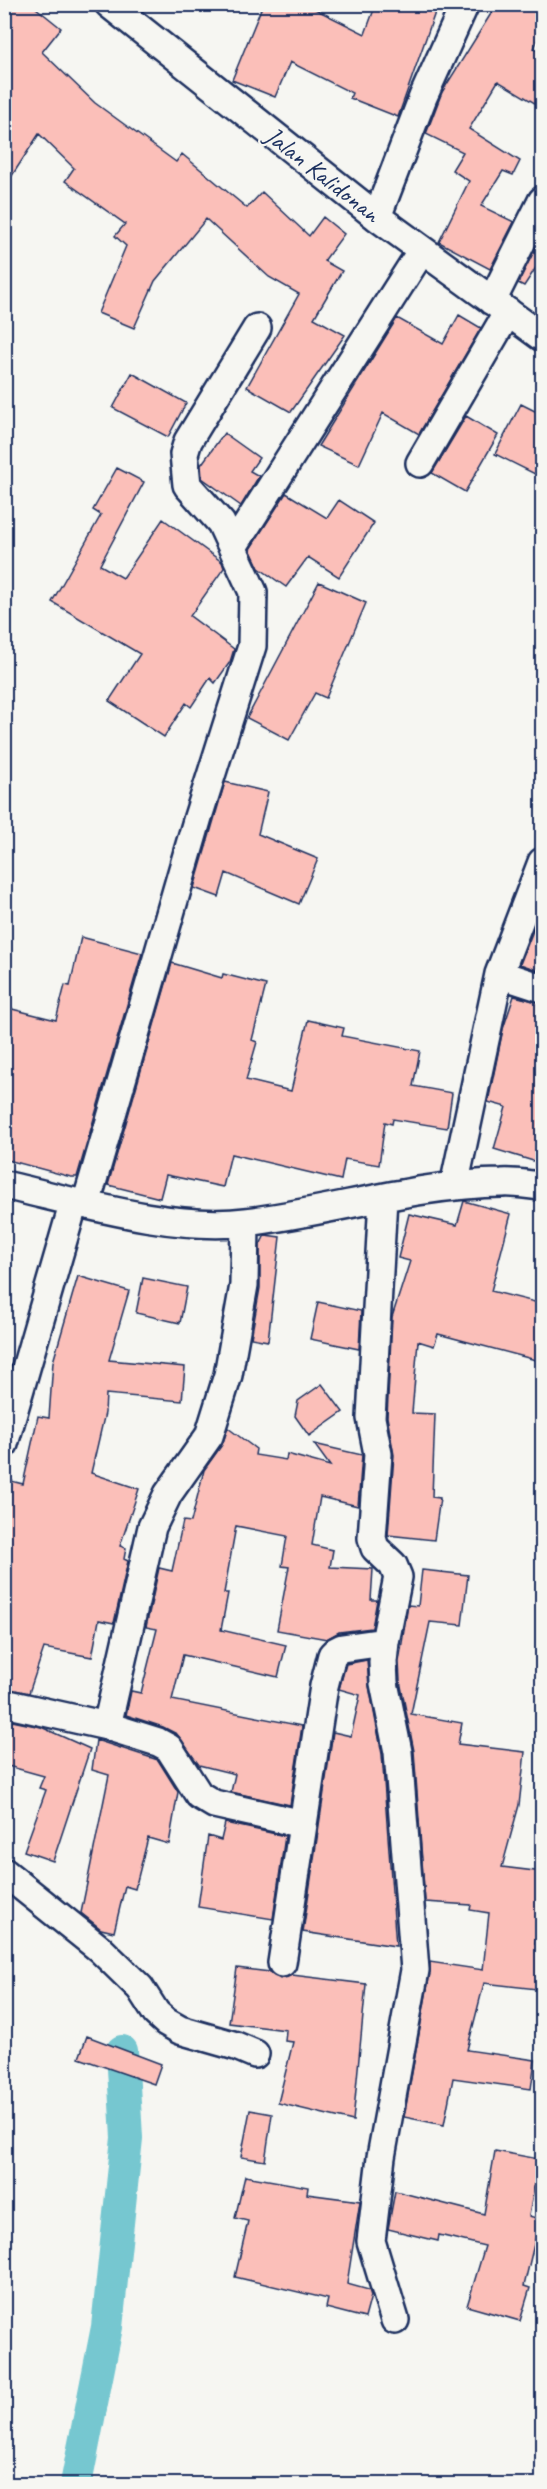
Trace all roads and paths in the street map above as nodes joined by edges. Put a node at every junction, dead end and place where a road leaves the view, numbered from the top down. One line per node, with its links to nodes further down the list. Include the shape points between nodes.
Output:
1 (109, 4): 4 (street, Jalan Kalidonan)
2 (465, 4): 4 (street, via 423,97)
3 (543, 201): 6 (street)
4 (377, 217): 5 (street, Jalan Kalidonan)
5 (422, 250): 6 (street, Jalan Kalidonan); 10 (street)
6 (500, 307): 8 (street, Jalan Kalidonan); 9 (street)
7 (257, 328): 10 (street, via 188,441 184,454 187,485 220,523)
8 (543, 337)
9 (420, 463)
10 (233, 547): 18 (street, via 254,592 252,646)
11 (543, 862): 12 (street)
12 (499, 974): 13 (street); 15 (street)
13 (543, 988)
14 (4, 1185): 18 (street)
15 (454, 1186): 16 (street, via 503,1182); 17 (street)
16 (543, 1186)
17 (383, 1198): 19 (street); 21 (street, via 371,1418 378,1454 372,1538 375,1548 393,1565 398,1577)
18 (80, 1203): 19 (street, via 188,1224); 20 (street)
19 (245, 1222): 23 (street, via 244,1285 228,1375 209,1436 168,1494 152,1527)
20 (4, 1444)
21 (385, 1642): 24 (street, via 342,1648 332,1655); 28 (street, via 384,1683 398,1752 415,1970 381,2157 371,2241)
22 (4, 1703): 23 (street)
23 (107, 1726): 24 (street, via 169,1748 199,1795 214,1804)
24 (303, 1824): 26 (street)
25 (4, 1872): 27 (street, via 100,1948 140,1988 166,2022)
26 (282, 1963)
27 (255, 2054)
28 (395, 2320)

